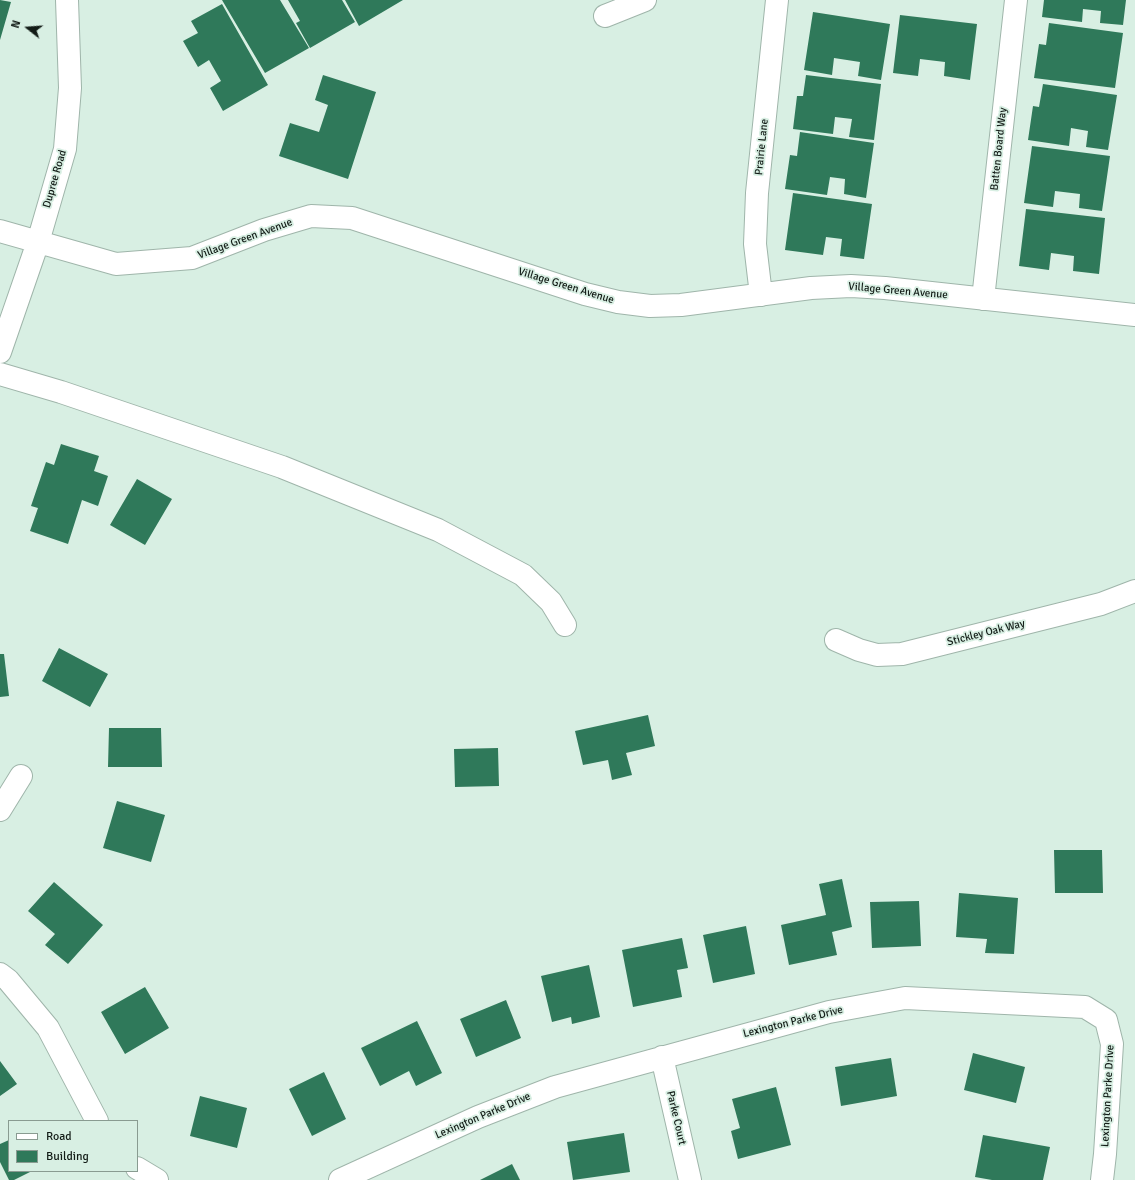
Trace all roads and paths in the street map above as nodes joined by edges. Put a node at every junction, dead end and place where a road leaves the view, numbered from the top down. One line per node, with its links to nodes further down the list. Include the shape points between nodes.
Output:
1 (68, 0): 7 (street, Dupree Road, via 70,88 65,148)
2 (645, 0): 5 (street)
3 (777, 0): 8 (street, Prairie Lane, via 757,193 755,244)
4 (1016, 0): 9 (street, Batten Board Way)
5 (605, 16)
6 (0, 231): 7 (street, Village Green Avenue)
7 (38, 242): 8 (street, Village Green Avenue, via 116,264 192,258 264,230 311,216 352,218 585,294 618,302 650,306 681,305); 11 (street, Dupree Road)
8 (761, 295): 9 (street, Village Green Avenue, via 851,286)
9 (983, 299): 10 (street, Village Green Avenue)
10 (1135, 315)
11 (0, 352)
12 (0, 374): 14 (street, via 61,392 282,467 438,530 523,575 551,602)
13 (1135, 591): 15 (street, Stickley Oak Way, via 1101,604 902,654 877,655)
14 (565, 625)
15 (836, 640)
16 (21, 776): 17 (street)
17 (0, 810)
18 (0, 974): 20 (street, via 48,1028)
19 (662, 1057): 23 (street, Lexington Parke Drive, via 548,1089 478,1116); 24 (street, Parke Court); 25 (street, Lexington Parke Drive, via 829,1012 905,998 1085,1007 1106,1020 1112,1044)
20 (96, 1120)
21 (138, 1169): 22 (street)
22 (157, 1180)
23 (340, 1180)
24 (690, 1180)
25 (1102, 1180)

